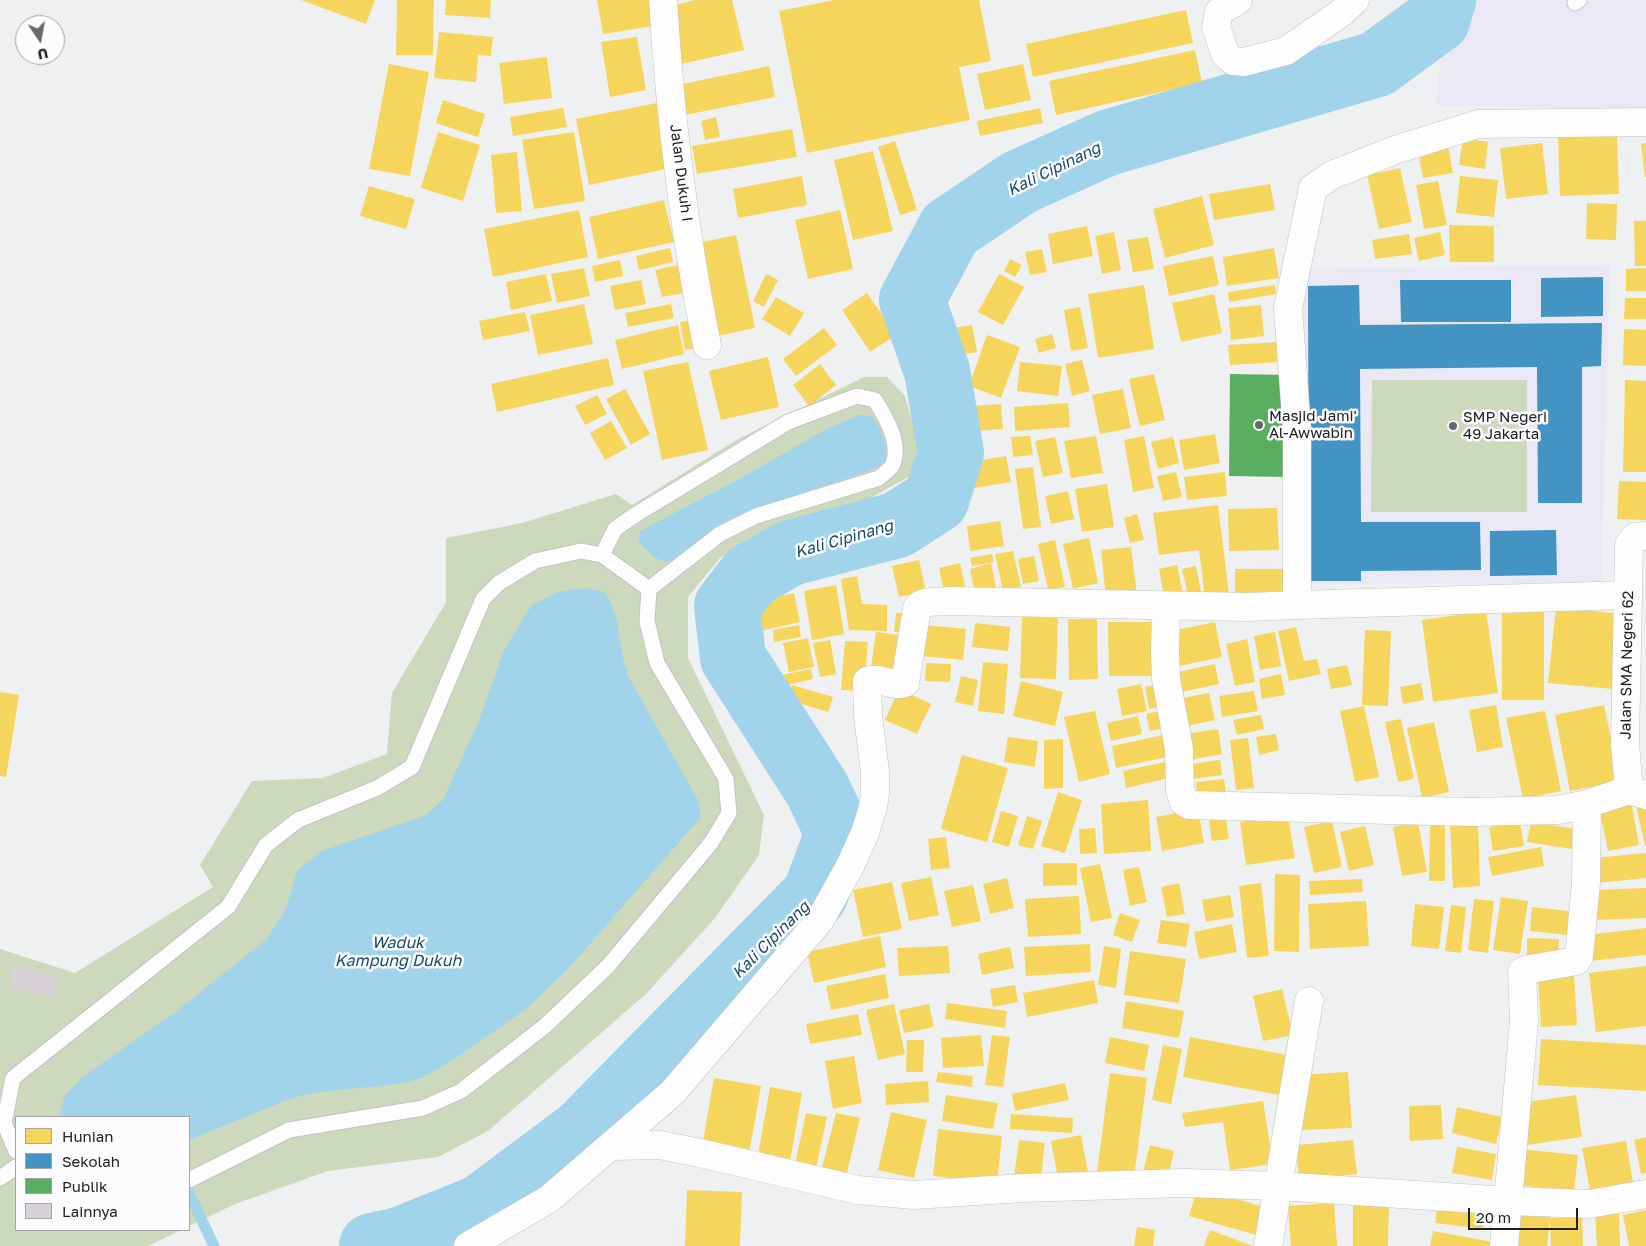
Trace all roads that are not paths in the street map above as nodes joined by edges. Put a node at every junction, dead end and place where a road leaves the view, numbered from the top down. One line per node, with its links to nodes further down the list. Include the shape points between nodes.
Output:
1 (663, 0): 5 (street, Jalan Dukuh I, via 680,174)
2 (1238, 0): 3 (street, via 1218,12 1216,27 1225,54 1232,61 1244,62 1286,51)
3 (1355, 0)
4 (1646, 122): 10 (street, via 1478,124 1394,150 1332,175 1313,188 1288,308 1297,430)
5 (707, 345)
6 (1646, 536): 9 (street, Jalan SMA Negeri 62, via 1635,537 1629,545)
7 (602, 555): 8 (lane); 8 (lane, via 615,529 635,514 788,422 857,396 875,400 886,418 896,446 892,466 879,478 756,516 720,534); 16 (lane, via 581,551 535,561 499,583 483,600 412,767 377,788 298,820 266,845 228,907 13,1078 4,1123)
8 (649, 589): 18 (lane, via 647,621 657,663 726,779 729,813 712,843 608,966 545,1026 461,1091 424,1108 290,1130)
9 (1627, 595): 10 (street); 12 (street, Jalan SMA Negeri 62, via 1626,744)
10 (1297, 605): 11 (street)
11 (1166, 606): 13 (street, via 1166,679 1180,749 1180,790 1184,802 1189,805 1472,812 1558,810); 15 (street, via 948,601 918,605 905,683 867,681 875,772 873,807 850,866 820,920 673,1092)
12 (1638, 792): 13 (street)
13 (1587, 804): 22 (street, via 1586,882 1579,957 1576,961 1522,972 1524,1021)
14 (1309, 1002): 20 (street)
15 (612, 1146): 20 (street, via 660,1145 858,1190 914,1196 1023,1188 1184,1183); 23 (street, via 549,1199)
16 (15, 1149)
17 (15, 1168): 19 (lane)
18 (196, 1177)
19 (0, 1178)
20 (1278, 1186): 22 (street); 24 (street)
21 (1646, 1194): 22 (street, via 1590,1204)
22 (1508, 1201): 25 (street)
23 (468, 1246)
24 (1268, 1246)
25 (1504, 1246)

